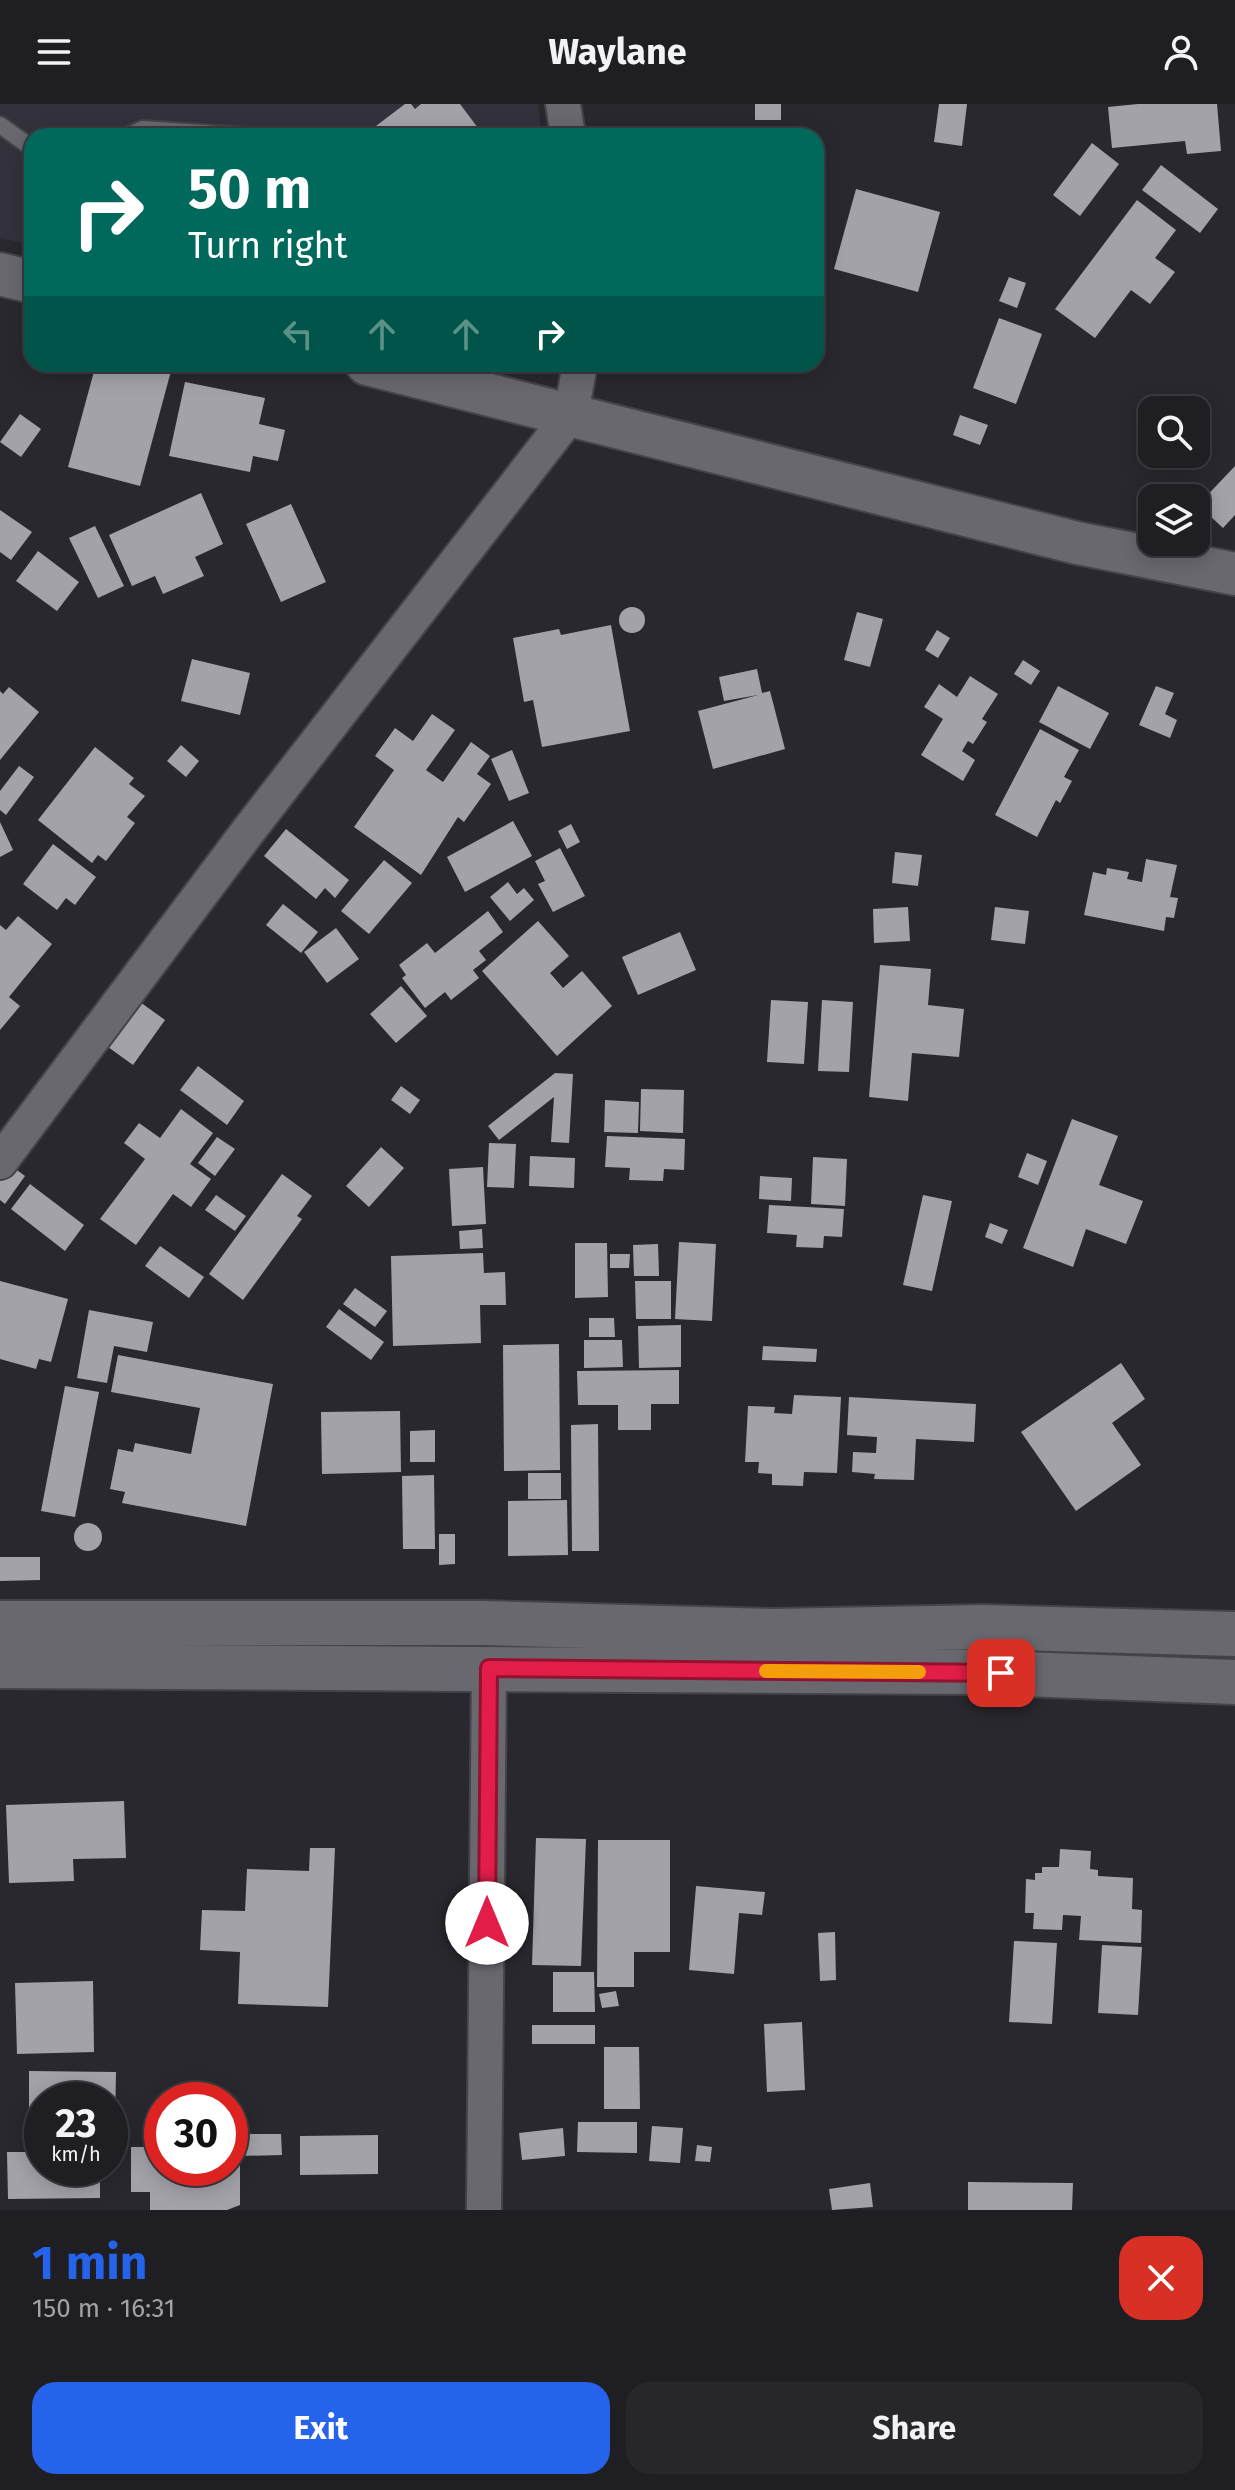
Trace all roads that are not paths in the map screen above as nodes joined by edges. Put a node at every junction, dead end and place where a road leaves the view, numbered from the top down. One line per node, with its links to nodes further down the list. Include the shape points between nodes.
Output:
1 (563, 104): 3 (street)
2 (0, 125): 4 (lane)
3 (567, 128)
4 (24, 142)
5 (0, 274): 6 (street)
6 (24, 280)
7 (400, 372): 9 (street)
8 (579, 372): 9 (street)
9 (571, 414): 10 (street, via 1077,543); 11 (street)
10 (1235, 574)
11 (0, 1162)
12 (0, 1623): 13 (main road, via 484,1623 772,1631 984,1627)
13 (1235, 1634)
14 (0, 1666): 15 (main road)
15 (489, 1668): 16 (main road, via 972,1672); 17 (street)
16 (1235, 1682)
17 (484, 2210)

